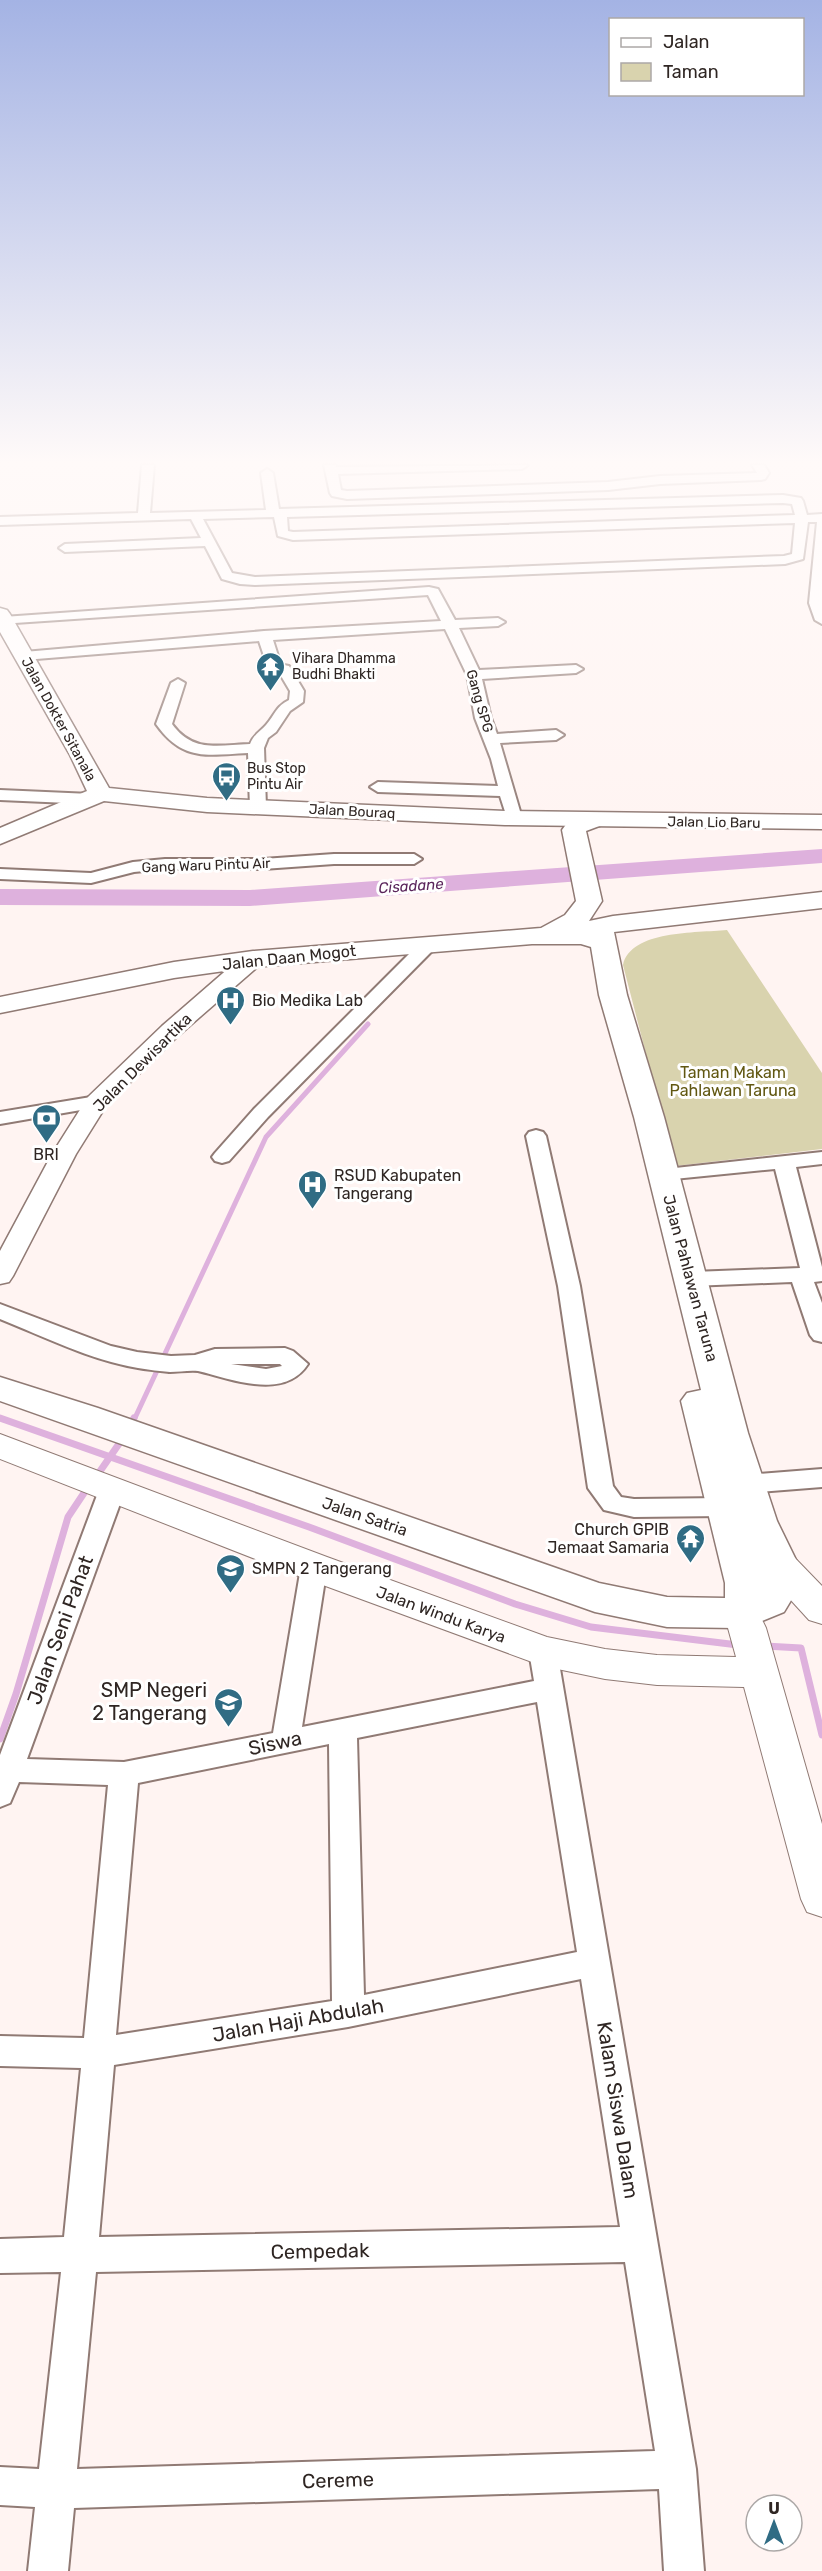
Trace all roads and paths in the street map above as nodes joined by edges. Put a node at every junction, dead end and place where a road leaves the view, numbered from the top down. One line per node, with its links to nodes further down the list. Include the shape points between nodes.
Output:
1 (817, 585): 3 (street, via 816,603)
2 (2, 617): 5 (street, Gang SPG, via 429,591); 7 (main road, Jalan Dokter Sitanala)
3 (822, 620)
4 (498, 622): 5 (street)
5 (449, 624): 6 (street); 9 (street, Gang SPG)
6 (264, 635): 7 (street); 13 (street, via 297,691 296,702 284,708)
7 (24, 656): 17 (main road, Jalan Dokter Sitanala)
8 (576, 669): 9 (street)
9 (474, 675): 12 (street, Gang SPG)
10 (178, 683): 13 (street, via 164,724 174,738 185,746 200,748)
11 (556, 735): 12 (street)
12 (491, 739): 15 (street, Gang SPG)
13 (256, 748): 18 (street)
14 (378, 787): 15 (street)
15 (507, 791): 19 (street, Gang SPG)
16 (0, 795): 17 (street)
17 (104, 796): 18 (main road, Jalan Bouraq); 22 (main road)
18 (258, 807): 19 (main road, Jalan Bouraq)
19 (514, 818): 21 (main road, Jalan Bouraq)
20 (822, 822): 21 (main road, Jalan Lio Baru)
21 (592, 825): 25 (main road)
22 (0, 837)
23 (414, 859): 24 (street, Gang Waru Pintu Air, via 165,864 91,878)
24 (0, 874)
25 (588, 899): 28 (main road, via 608,914); 29 (main road, via 579,918 569,925)
26 (822, 900): 28 (main road, Jalan Daan Mogot)
27 (822, 908): 32 (main road, via 641,930)
28 (638, 921): 32 (main road, Jalan Daan Mogot)
29 (532, 936): 30 (main road, Jalan Daan Mogot); 32 (main road, Jalan Daan Mogot)
30 (498, 938): 31 (main road, Jalan Daan Mogot); 32 (main road, via 545,946)
31 (429, 944): 33 (main road, Jalan Daan Mogot); 38 (street)
32 (595, 945): 41 (main road, Jalan Pahlawan Taruna); 52 (main road, Jalan Pahlawan Taruna, via 609,1054)
33 (253, 959): 34 (main road, Jalan Daan Mogot, via 174,970); 35 (street, Jalan Dewisartika, via 170,1031)
34 (0, 1005)
35 (97, 1102): 36 (street); 43 (street, Jalan Dewisartika, via 64,1154)
36 (0, 1118)
37 (536, 1136): 52 (street, via 569,1286 601,1488 613,1504 634,1508)
38 (222, 1156)
39 (822, 1158): 40 (street)
40 (784, 1162): 41 (street); 42 (street)
41 (664, 1174): 44 (main road, Jalan Pahlawan Taruna)
42 (812, 1275): 44 (street); 46 (street)
43 (0, 1276)
44 (692, 1279): 52 (main road, Jalan Pahlawan Taruna)
45 (0, 1311): 47 (street, via 104,1352 137,1360)
46 (822, 1335)
47 (196, 1363)
48 (0, 1389): 56 (main road, Jalan Satria, via 595,1597 667,1612)
49 (0, 1446): 51 (main road, Jalan Windu Karya)
50 (822, 1478): 52 (street)
51 (99, 1484): 54 (main road, Jalan Windu Karya); 62 (street, Jalan Seni Pahat, via 94,1534)
52 (734, 1495): 53 (main road, Jalan Pahlawan Taruna, via 758,1521); 56 (main road, Jalan Pahlawan Taruna)
53 (779, 1564): 55 (main road, Jalan Pahlawan Taruna); 56 (main road, Jalan Satria, via 777,1592 770,1602 748,1611)
54 (314, 1567): 57 (main road, Jalan Windu Karya); 60 (street)
55 (822, 1610)
56 (750, 1644): 57 (main road, Jalan Windu Karya, via 657,1670); 63 (main road)
57 (543, 1651): 58 (street, Kalam Siswa Dalam)
58 (548, 1689): 59 (street, Siswa); 64 (street, Kalam Siswa Dalam)
59 (343, 1729): 60 (street, Siswa); 65 (street)
60 (286, 1741): 61 (street, Siswa)
61 (124, 1774): 62 (street, Siswa); 67 (street)
62 (3, 1779)
63 (822, 1899)
64 (594, 1962): 65 (street, Jalan Haji Abdulah); 68 (street, Kalam Siswa Dalam)
65 (348, 2013): 67 (street, Jalan Haji Abdulah)
66 (0, 2051): 67 (street, Jalan Haji Abdulah)
67 (97, 2053): 69 (street)
68 (640, 2244): 69 (street, Cempedak); 71 (street, Kalam Siswa Dalam)
69 (80, 2255): 70 (street, Cempedak); 73 (street)
70 (0, 2256)
71 (677, 2469): 73 (street, Cereme); 75 (street, Kalam Siswa Dalam)
72 (0, 2486): 73 (street, Cereme)
73 (55, 2489): 74 (street)
74 (48, 2571)
75 (684, 2571)

